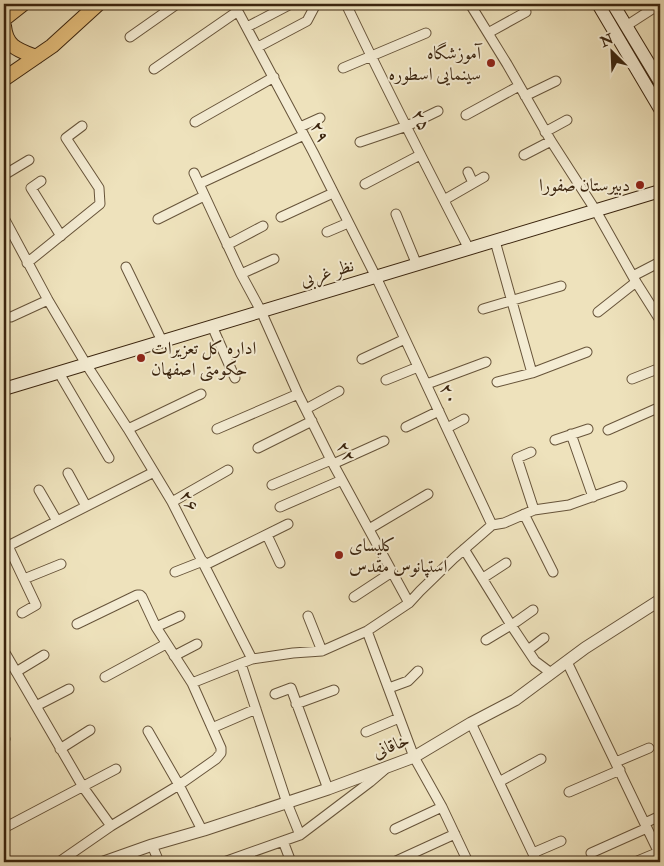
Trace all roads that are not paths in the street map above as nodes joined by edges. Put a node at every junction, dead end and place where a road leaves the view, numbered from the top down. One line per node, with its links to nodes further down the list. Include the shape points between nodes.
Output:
1 (23, 4): 13 (main road)
2 (98, 4): 22 (main road)
3 (177, 4): 19 (street)
4 (291, 4): 16 (street)
5 (316, 4): 20 (street, via 307,21)
6 (346, 4): 21 (street, ۲۵)
7 (470, 4): 18 (street)
8 (598, 4): 31 (main road)
9 (613, 4): 15 (main road)
10 (660, 4): 15 (street)
11 (236, 7): 16 (street, ۲۹); 23 (street)
12 (526, 12): 18 (street)
13 (4, 19)
14 (4, 26): 22 (main road, via 5,36 17,50)
15 (626, 26): 28 (main road)
16 (247, 27): 20 (street, ۲۹)
17 (426, 33): 21 (street)
18 (488, 33): 29 (street)
19 (130, 37)
20 (258, 47): 25 (street, ۲۹)
21 (371, 56): 24 (street); 38 (street, ۲۵)
22 (36, 57): 26 (main road)
23 (154, 68)
24 (343, 68)
25 (274, 78): 36 (street); 39 (street, ۲۹)
26 (4, 80)
27 (556, 81): 30 (street)
28 (660, 82)
29 (519, 86): 30 (street); 33 (street)
30 (526, 96): 40 (street)
31 (660, 109)
32 (438, 111): 38 (street)
33 (466, 115)
34 (320, 118): 39 (street)
35 (567, 120): 40 (street)
36 (195, 122)
37 (82, 126): 67 (street, via 66,138 99,188 100,204)
38 (407, 126): 42 (street); 43 (street, ۲۵)
39 (302, 131): 52 (street); 55 (street, ۲۹)
40 (545, 132): 41 (street)
41 (551, 141): 44 (street); 58 (street)
42 (360, 142)
43 (420, 155): 53 (street); 57 (street, ۲۵)
44 (524, 155)
45 (29, 160): 48 (street)
46 (468, 172): 51 (street)
47 (194, 173): 52 (street, ۲۲)
48 (4, 175)
49 (484, 177): 51 (street)
50 (41, 181): 67 (street, via 31,188)
51 (473, 183): 57 (street)
52 (199, 184): 56 (street, ۲۲)
53 (365, 184)
54 (660, 191): 58 (main road, نظر غربی)
55 (333, 193): 60 (street); 63 (street, ۲۹)
56 (204, 196): 62 (street); 70 (street, ۲۲)
57 (444, 200): 71 (street, ۲۵)
58 (596, 210): 69 (main road, نظر غربی); 79 (street)
59 (396, 214): 75 (street)
60 (281, 217)
61 (4, 218): 66 (street, ۲۶)
62 (158, 219)
63 (348, 223): 65 (street); 78 (street, ۲۹)
64 (263, 226): 70 (street)
65 (327, 232)
66 (12, 233): 68 (street); 74 (street, ۲۶)
67 (61, 236): 74 (street)
68 (4, 238)
69 (495, 241): 71 (main road, نظر غربی); 82 (street)
70 (227, 245): 77 (street, ۲۲)
71 (469, 249): 75 (main road, نظر غربی)
72 (274, 258): 77 (street)
73 (660, 262): 79 (street)
74 (28, 264): 81 (street, ۲۶)
75 (417, 265): 78 (main road, نظر غربی)
76 (126, 267): 90 (street)
77 (241, 274): 84 (street, ۲۲)
78 (376, 277): 84 (main road, نظر غربی); 89 (street, ۲۰)
79 (635, 279): 85 (street); 87 (street)
80 (561, 286): 82 (street)
81 (48, 300): 86 (street); 94 (street, ۲۶)
82 (511, 300): 83 (street); 98 (street)
83 (483, 309)
84 (261, 311): 88 (main road, نظر غربی); 107 (street, ۲۲)
85 (598, 312)
86 (11, 317)
87 (659, 317)
88 (212, 326): 90 (main road, نظر غربی); 99 (street)
89 (405, 339): 92 (street); 95 (street, ۲۰)
90 (162, 341): 94 (main road, نظر غربی)
91 (586, 352): 98 (street)
92 (362, 359)
93 (486, 362): 103 (street)
94 (86, 364): 97 (main road, نظر غربی); 115 (street, ۲۶)
95 (418, 367): 101 (street); 103 (street, ۲۰)
96 (660, 368): 100 (street)
97 (59, 372): 104 (main road, نظر غربی); 124 (street)
98 (532, 372): 102 (street)
99 (236, 378)
100 (632, 379)
101 (386, 380)
102 (497, 382)
103 (427, 384): 110 (street, ۲۰)
104 (4, 389)
105 (339, 392): 109 (street)
106 (201, 394): 115 (street)
107 (298, 394): 109 (street, ۲۲); 116 (street)
108 (660, 408): 118 (street)
109 (306, 409): 112 (street, ۲۲)
110 (439, 411): 113 (street); 114 (street, ۲۰)
111 (464, 418): 114 (street)
112 (312, 420): 122 (street); 125 (street, ۲۲)
113 (406, 427)
114 (447, 428): 142 (street, ۲۰)
115 (128, 429): 127 (street, ۲۶)
116 (217, 429)
117 (588, 429): 119 (street)
118 (608, 430)
119 (572, 434): 120 (street); 134 (street)
120 (555, 440)
121 (384, 442): 125 (street)
122 (258, 448)
123 (532, 452): 138 (street, via 517,458)
124 (109, 458)
125 (332, 462): 129 (street, ۲۲); 130 (street)
126 (228, 470): 135 (street)
127 (154, 472): 135 (street, ۲۶); 136 (street)
128 (68, 473): 136 (street)
129 (342, 480): 137 (street); 143 (street, ۲۲)
130 (272, 485)
131 (622, 486): 134 (street)
132 (39, 490): 140 (street)
133 (428, 494): 143 (street)
134 (593, 497): 138 (street, via 569,505)
135 (172, 502): 147 (street, ۲۶)
136 (86, 506): 140 (street)
137 (280, 507)
138 (534, 510): 139 (street)
139 (524, 514): 142 (street); 153 (street)
140 (57, 521): 145 (street)
141 (288, 524): 144 (street)
142 (492, 525): 146 (street)
143 (368, 529): 152 (street, ۲۲)
144 (267, 535): 147 (street); 149 (street)
145 (6, 547): 155 (street)
146 (464, 549): 154 (street); 158 (street)
147 (204, 563): 151 (street); 176 (street, ۲۶)
148 (61, 564): 155 (street)
149 (280, 564)
150 (506, 564): 154 (street)
151 (175, 572)
152 (392, 572): 156 (street); 158 (street, ۲۲)
153 (553, 572)
154 (483, 578): 164 (street)
155 (24, 579): 160 (street, via 36,605)
156 (354, 597)
157 (660, 600): 177 (street, خاقانی)
158 (409, 604): 166 (street)
159 (533, 610): 164 (street)
160 (22, 613)
161 (180, 616): 165 (street)
162 (308, 616): 173 (street)
163 (77, 624): 165 (street, via 140,595)
164 (511, 625): 168 (street); 171 (street)
165 (156, 627): 169 (street)
166 (364, 632): 173 (street); 184 (street)
167 (544, 638): 171 (street)
168 (486, 640)
169 (166, 644): 175 (street); 182 (street)
170 (197, 644): 175 (street)
171 (528, 650): 181 (street, via 535,661)
172 (4, 651): 180 (street)
173 (322, 651): 176 (street)
174 (44, 655): 180 (street)
175 (174, 656): 183 (street)
176 (252, 660): 178 (street)
177 (567, 662): 181 (street, خاقانی); 201 (street)
178 (241, 664): 183 (street); 190 (street)
179 (418, 671): 184 (street, via 408,682)
180 (16, 672): 189 (street)
181 (551, 674): 192 (street, خاقانی, via 515,700)
182 (105, 677)
183 (192, 684): 193 (street)
184 (389, 688): 191 (street)
185 (69, 689): 189 (street)
186 (334, 690): 188 (street)
187 (275, 694): 188 (street, via 291,688)
188 (296, 704): 207 (street)
189 (36, 706): 198 (street)
190 (256, 709): 193 (street); 209 (street)
191 (399, 718): 196 (street); 199 (street)
192 (471, 723): 199 (street, خاقانی); 204 (street)
193 (212, 728): 205 (street, via 221,753)
194 (90, 730): 198 (street)
195 (148, 731): 205 (street)
196 (366, 732)
197 (649, 748): 201 (street)
198 (60, 749): 206 (street)
199 (414, 757): 202 (street, خاقانی); 210 (street)
200 (541, 759): 204 (street)
201 (618, 766): 208 (street); 213 (street)
202 (387, 767): 207 (street, خاقانی); 218 (street)
203 (116, 768): 206 (street)
204 (499, 782): 222 (street)
205 (179, 786): 212 (street); 216 (street)
206 (83, 787): 212 (street); 214 (street)
207 (328, 789): 209 (street, خاقانی)
208 (569, 792)
209 (286, 803): 216 (street, خاقانی); 218 (street)
210 (442, 807): 215 (street); 217 (street)
211 (660, 816): 213 (street)
212 (111, 826): 226 (street)
213 (646, 826): 223 (street); 224 (street)
214 (4, 828)
215 (395, 829)
216 (202, 830): 221 (street, خاقانی)
217 (455, 834): 225 (street); 231 (street)
218 (300, 835): 219 (street)
219 (283, 841): 229 (street); 230 (street)
220 (561, 841): 222 (street)
221 (152, 845): 227 (street, خاقانی); 228 (street)
222 (533, 853): 232 (street)
223 (660, 853): 233 (street)
224 (591, 854)
225 (396, 861)
226 (59, 862)
227 (104, 862)
228 (159, 862)
229 (226, 862)
230 (291, 862)
231 (468, 862)
232 (538, 862)
233 (635, 862)

